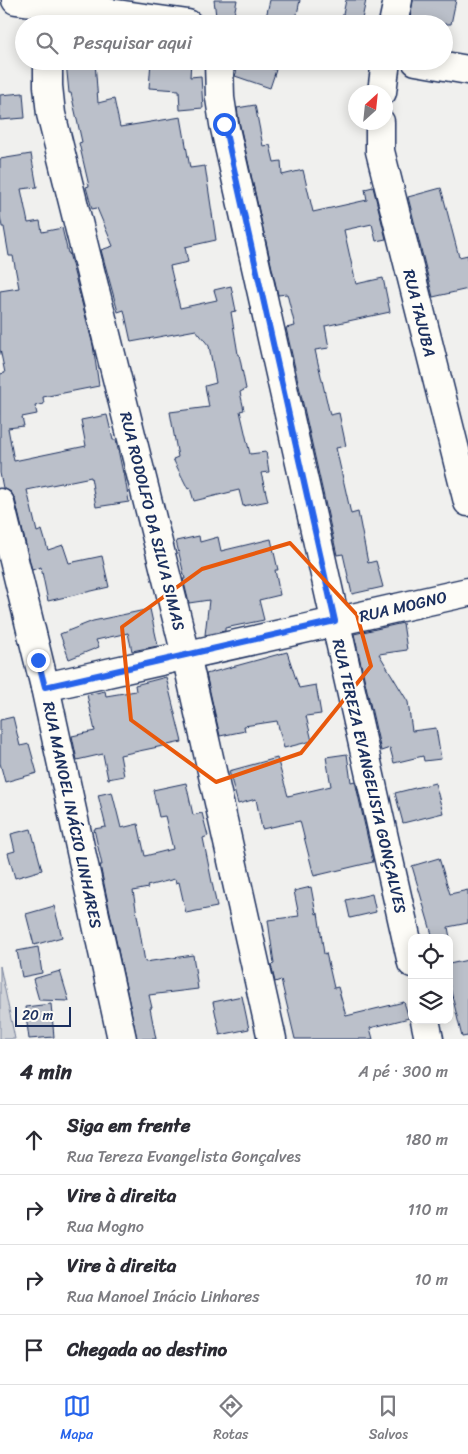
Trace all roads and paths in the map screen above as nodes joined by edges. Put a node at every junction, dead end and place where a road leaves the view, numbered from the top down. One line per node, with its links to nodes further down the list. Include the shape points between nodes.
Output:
1 (16, 0): 3 (street)
2 (398, 0): 5 (street)
3 (53, 10): 4 (street)
4 (101, 15)
5 (395, 15)
6 (453, 67): 10 (street)
7 (48, 70): 17 (street, RUA RODOLFO DA SILVA SIMAS, via 51,114)
8 (219, 70): 16 (street, RUA TEREZA EVANGELISTA GONÇALVES, via 224,124)
9 (385, 70): 11 (street)
10 (468, 70)
11 (383, 85)
12 (380, 130): 13 (street, RUA TAJUBA, via 380,151)
13 (468, 502)
14 (0, 504): 18 (street, RUA MANOEL INÁCIO LINHARES)
15 (468, 592): 16 (street, RUA MOGNO)
16 (335, 621): 17 (street, RUA MOGNO); 19 (street, RUA TEREZA EVANGELISTA GONÇALVES)
17 (186, 655): 18 (street, RUA MOGNO); 22 (street, RUA RODOLFO DA SILVA SIMAS)
18 (45, 687): 21 (street, RUA MANOEL INÁCIO LINHARES)
19 (408, 945)
20 (426, 1024): 23 (street)
21 (122, 1039)
22 (272, 1039)
23 (429, 1039)

